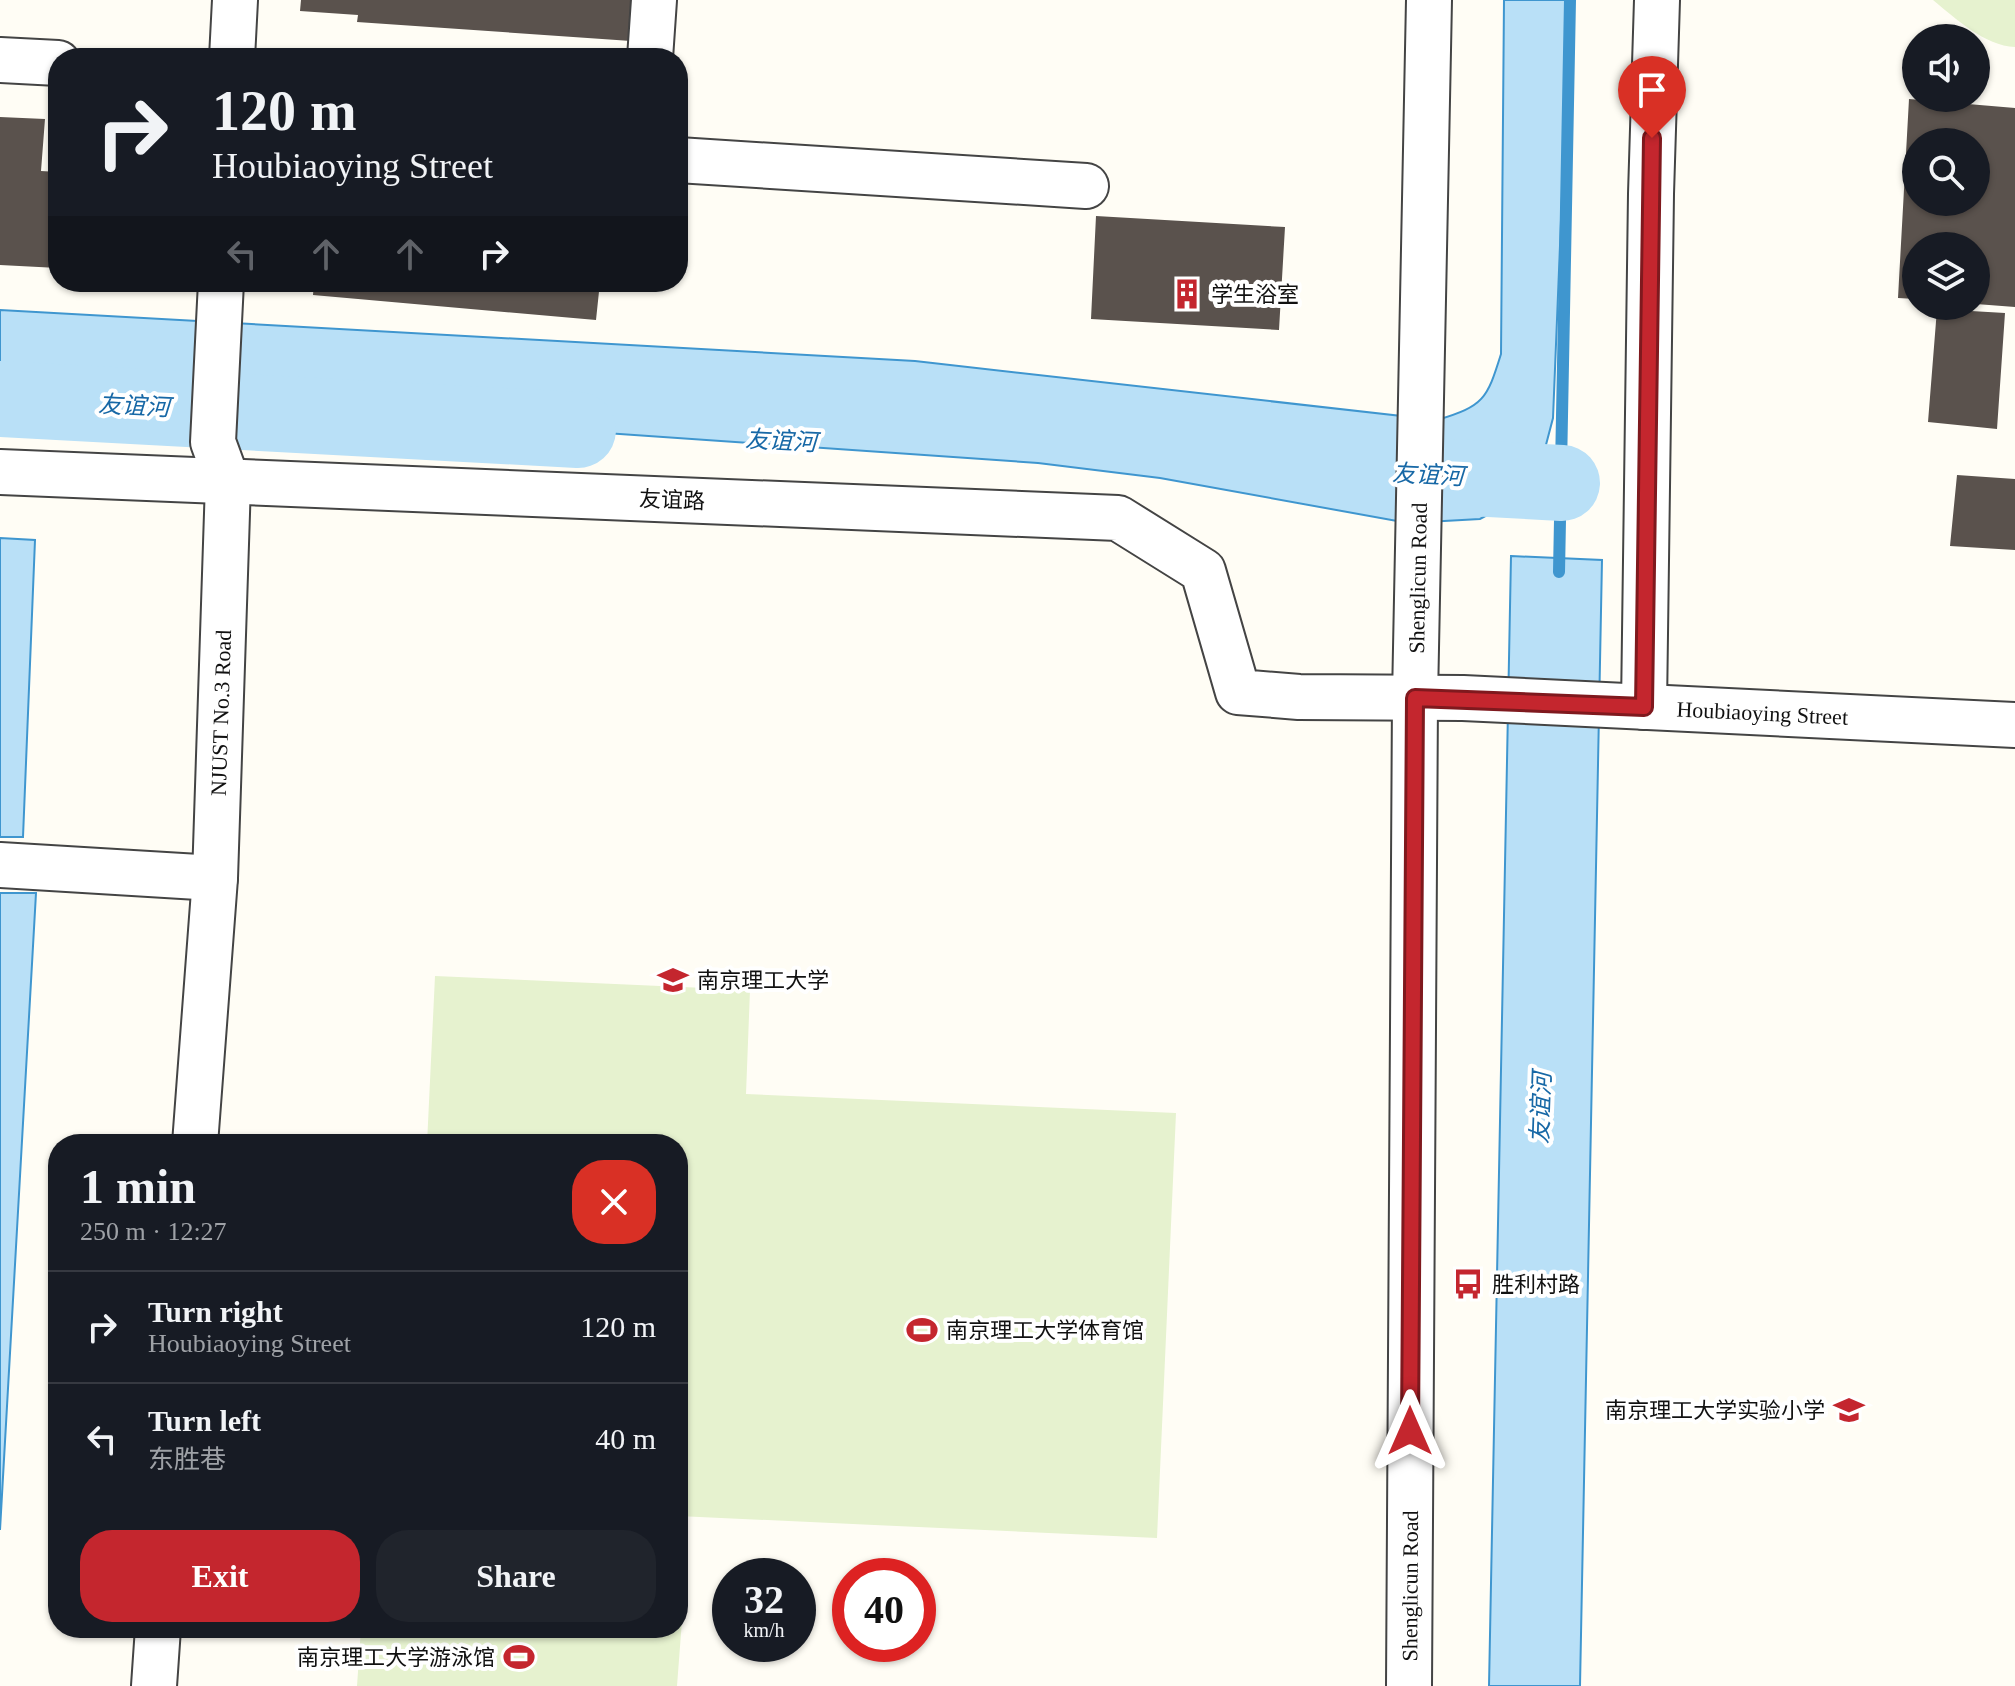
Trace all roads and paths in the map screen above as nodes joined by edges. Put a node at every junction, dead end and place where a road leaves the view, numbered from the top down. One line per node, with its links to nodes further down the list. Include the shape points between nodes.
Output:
1 (235, 0): 5 (street)
2 (654, 0): 6 (street)
3 (1429, 0): 15 (street, Shenglicun Road)
4 (1657, 0): 16 (street)
5 (233, 48)
6 (651, 48)
7 (0, 60): 8 (street)
8 (48, 62)
9 (688, 161): 10 (street)
10 (1086, 186)
11 (220, 292): 13 (street, NJUST No.3 Road, via 213,442)
12 (0, 472): 13 (street, 友谊路)
13 (228, 483): 14 (street, 友谊路, via 1118,518 1203,571); 19 (street, NJUST No.3 Road)
14 (1238, 692): 15 (street, Houbiaoying Street)
15 (1415, 698): 16 (street, Houbiaoying Street); 23 (street, Shenglicun Road)
16 (1644, 707): 17 (street, Houbiaoying Street)
17 (2015, 725)
18 (0, 865): 19 (street)
19 (215, 878): 20 (street, NJUST No.3 Road)
20 (196, 1134)
21 (157, 1638): 22 (street)
22 (154, 1686)
23 (1409, 1686)

